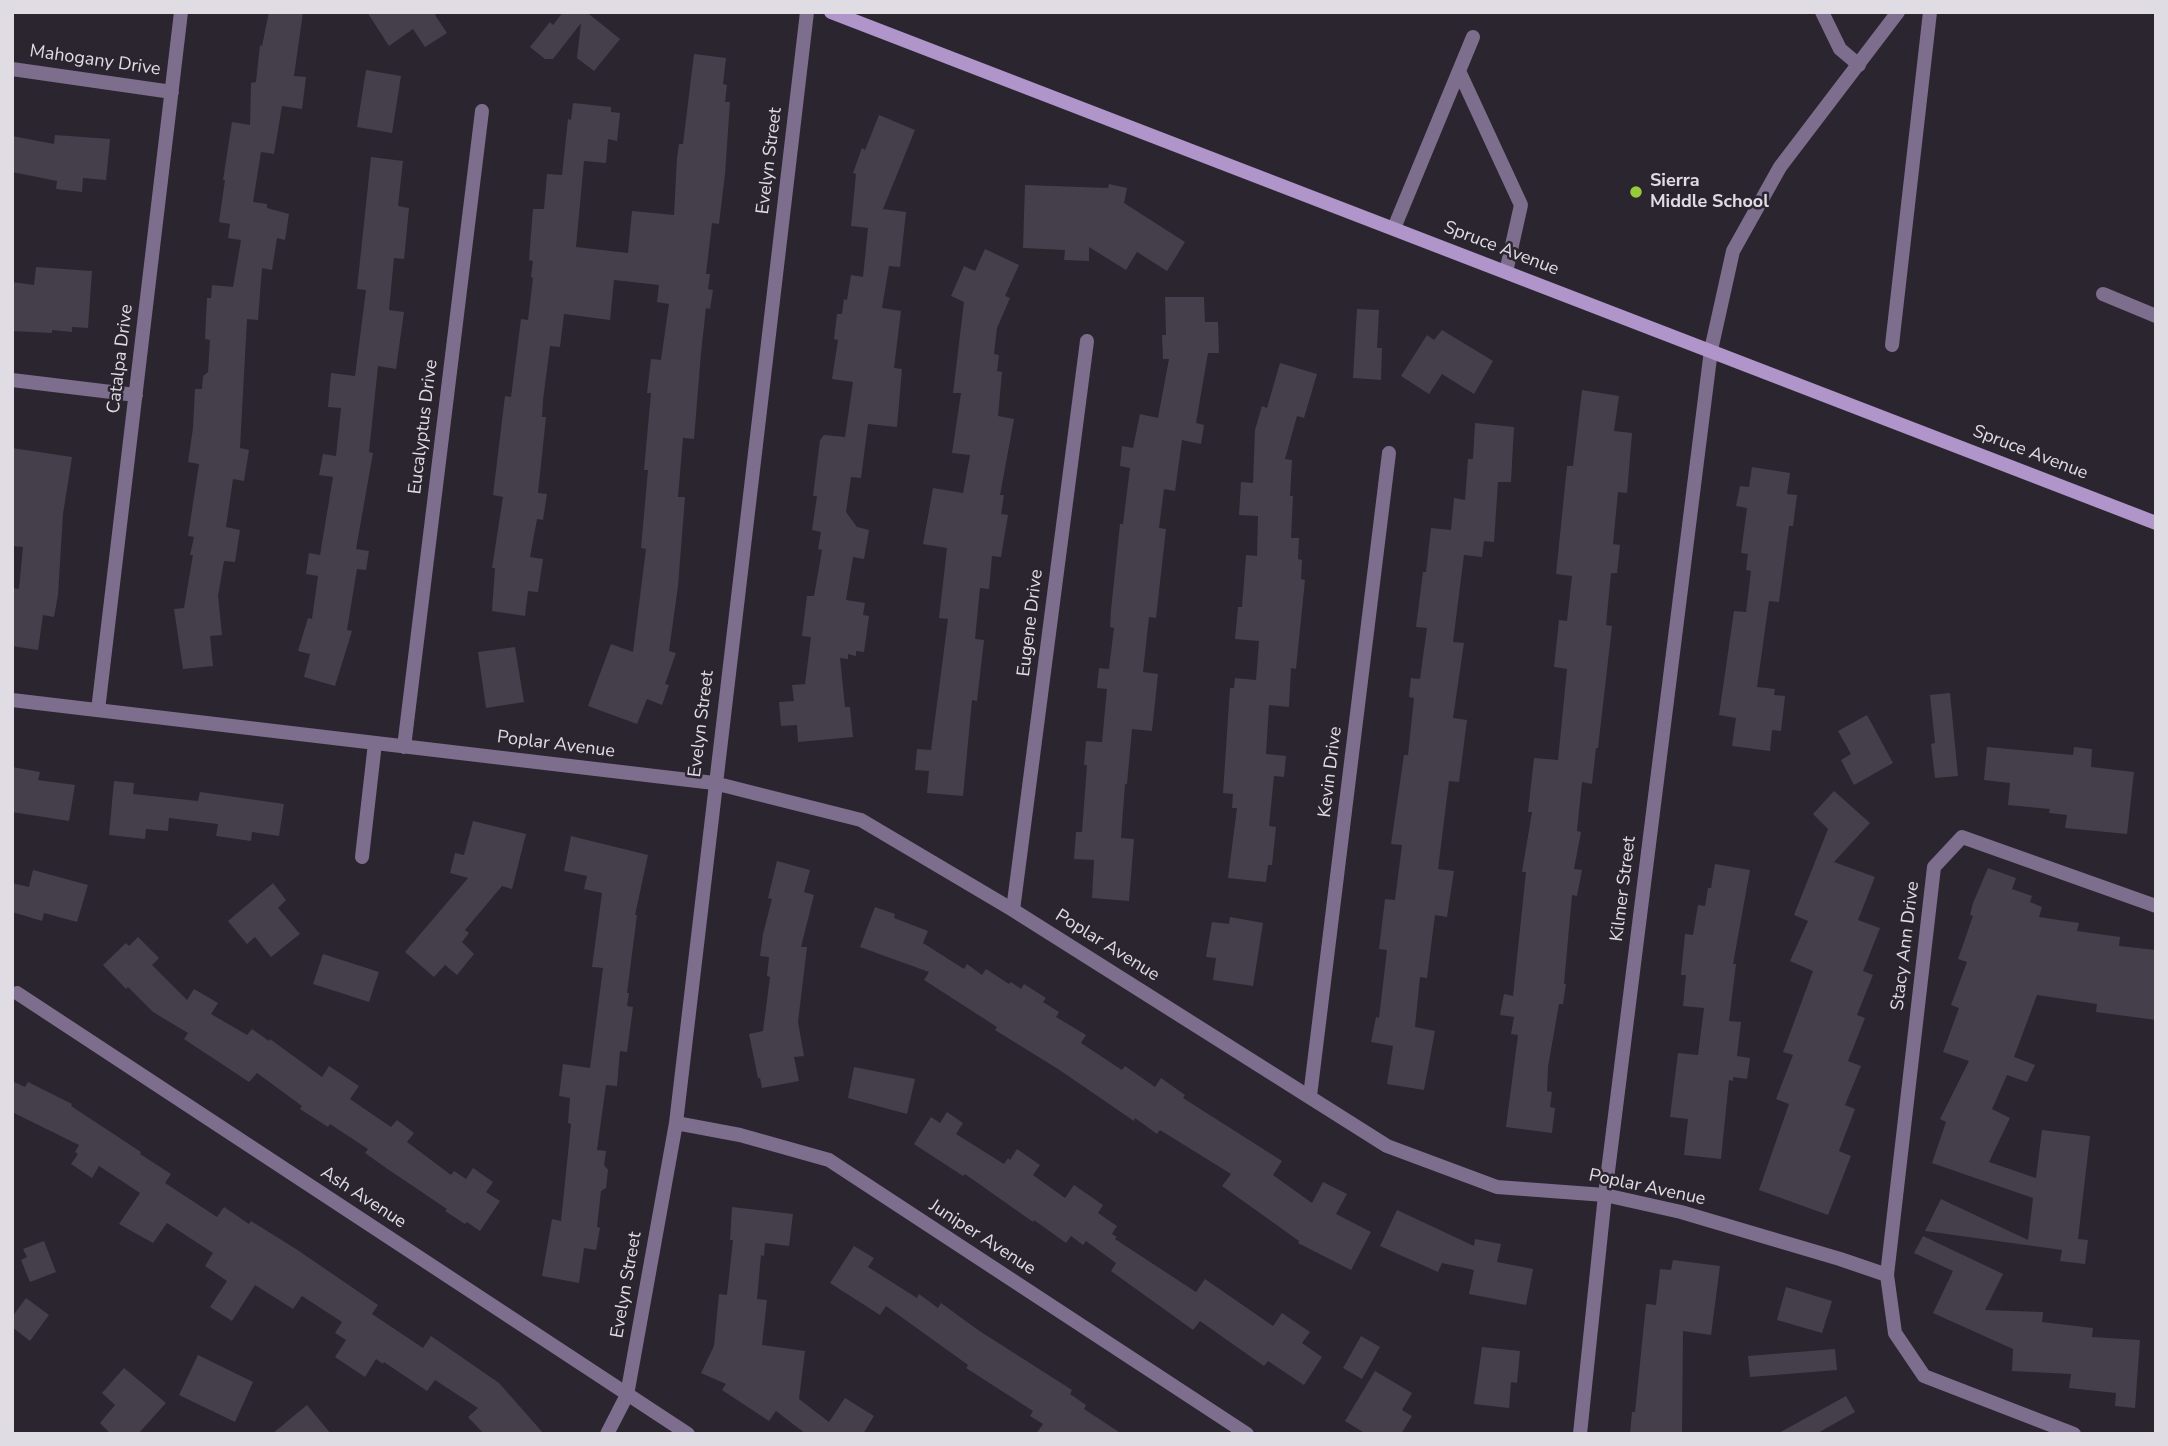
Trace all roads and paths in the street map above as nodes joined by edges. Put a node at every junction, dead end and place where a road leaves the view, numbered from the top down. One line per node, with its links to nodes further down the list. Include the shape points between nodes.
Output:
1 (181, 12): 11 (street, Catalpa Drive)
2 (807, 12): 28 (street, Evelyn Street)
3 (831, 12): 13 (main road, Spruce Avenue)
4 (1822, 12): 8 (street, via 1840,50)
5 (1898, 12): 8 (street, Kilmer Street)
6 (1930, 12): 18 (street)
7 (1473, 37): 10 (street)
8 (1859, 65): 19 (street, Kilmer Street, via 1780,167 1733,250)
9 (12, 69): 11 (street, Mahogany Drive)
10 (1459, 71): 13 (street); 14 (street, via 1521,205)
11 (172, 92): 21 (street, Catalpa Drive)
12 (482, 111): 27 (street, Eucalyptus Drive)
13 (1394, 228): 14 (main road, Spruce Avenue)
14 (1506, 272): 19 (main road, Spruce Avenue)
15 (2103, 294): 16 (street)
16 (2156, 316)
17 (1087, 341): 31 (street, Eugene Drive)
18 (1892, 345)
19 (1712, 350): 23 (main road, Spruce Avenue); 35 (street, Kilmer Street)
20 (12, 380): 21 (street)
21 (136, 395): 25 (street, Catalpa Drive)
22 (1389, 453): 33 (street, Kevin Drive)
23 (2156, 523)
24 (12, 701): 25 (street, Poplar Avenue)
25 (98, 710): 26 (street, Poplar Avenue)
26 (375, 743): 27 (street, Poplar Avenue); 29 (street)
27 (404, 747): 28 (street, Poplar Avenue)
28 (714, 783): 31 (street, Poplar Avenue, via 861,820); 34 (street, Evelyn Street)
29 (362, 857)
30 (2156, 906): 36 (street, Stacy Ann Drive, via 1962,836 1934,867)
31 (1013, 910): 33 (street, Poplar Avenue)
32 (17, 993): 37 (street, Ash Avenue)
33 (1310, 1096): 35 (street, Poplar Avenue, via 1387,1146 1497,1187)
34 (676, 1123): 37 (street, Evelyn Street); 40 (street, Juniper Avenue, via 828,1160)
35 (1605, 1195): 36 (street, Poplar Avenue, via 1681,1212); 41 (street, Kilmer Street)
36 (1888, 1275): 42 (street, via 1895,1333 1924,1376)
37 (627, 1395): 38 (street, Evelyn Street); 39 (street, Ash Avenue)
38 (607, 1434)
39 (688, 1434)
40 (1247, 1434)
41 (1580, 1434)
42 (2074, 1434)

